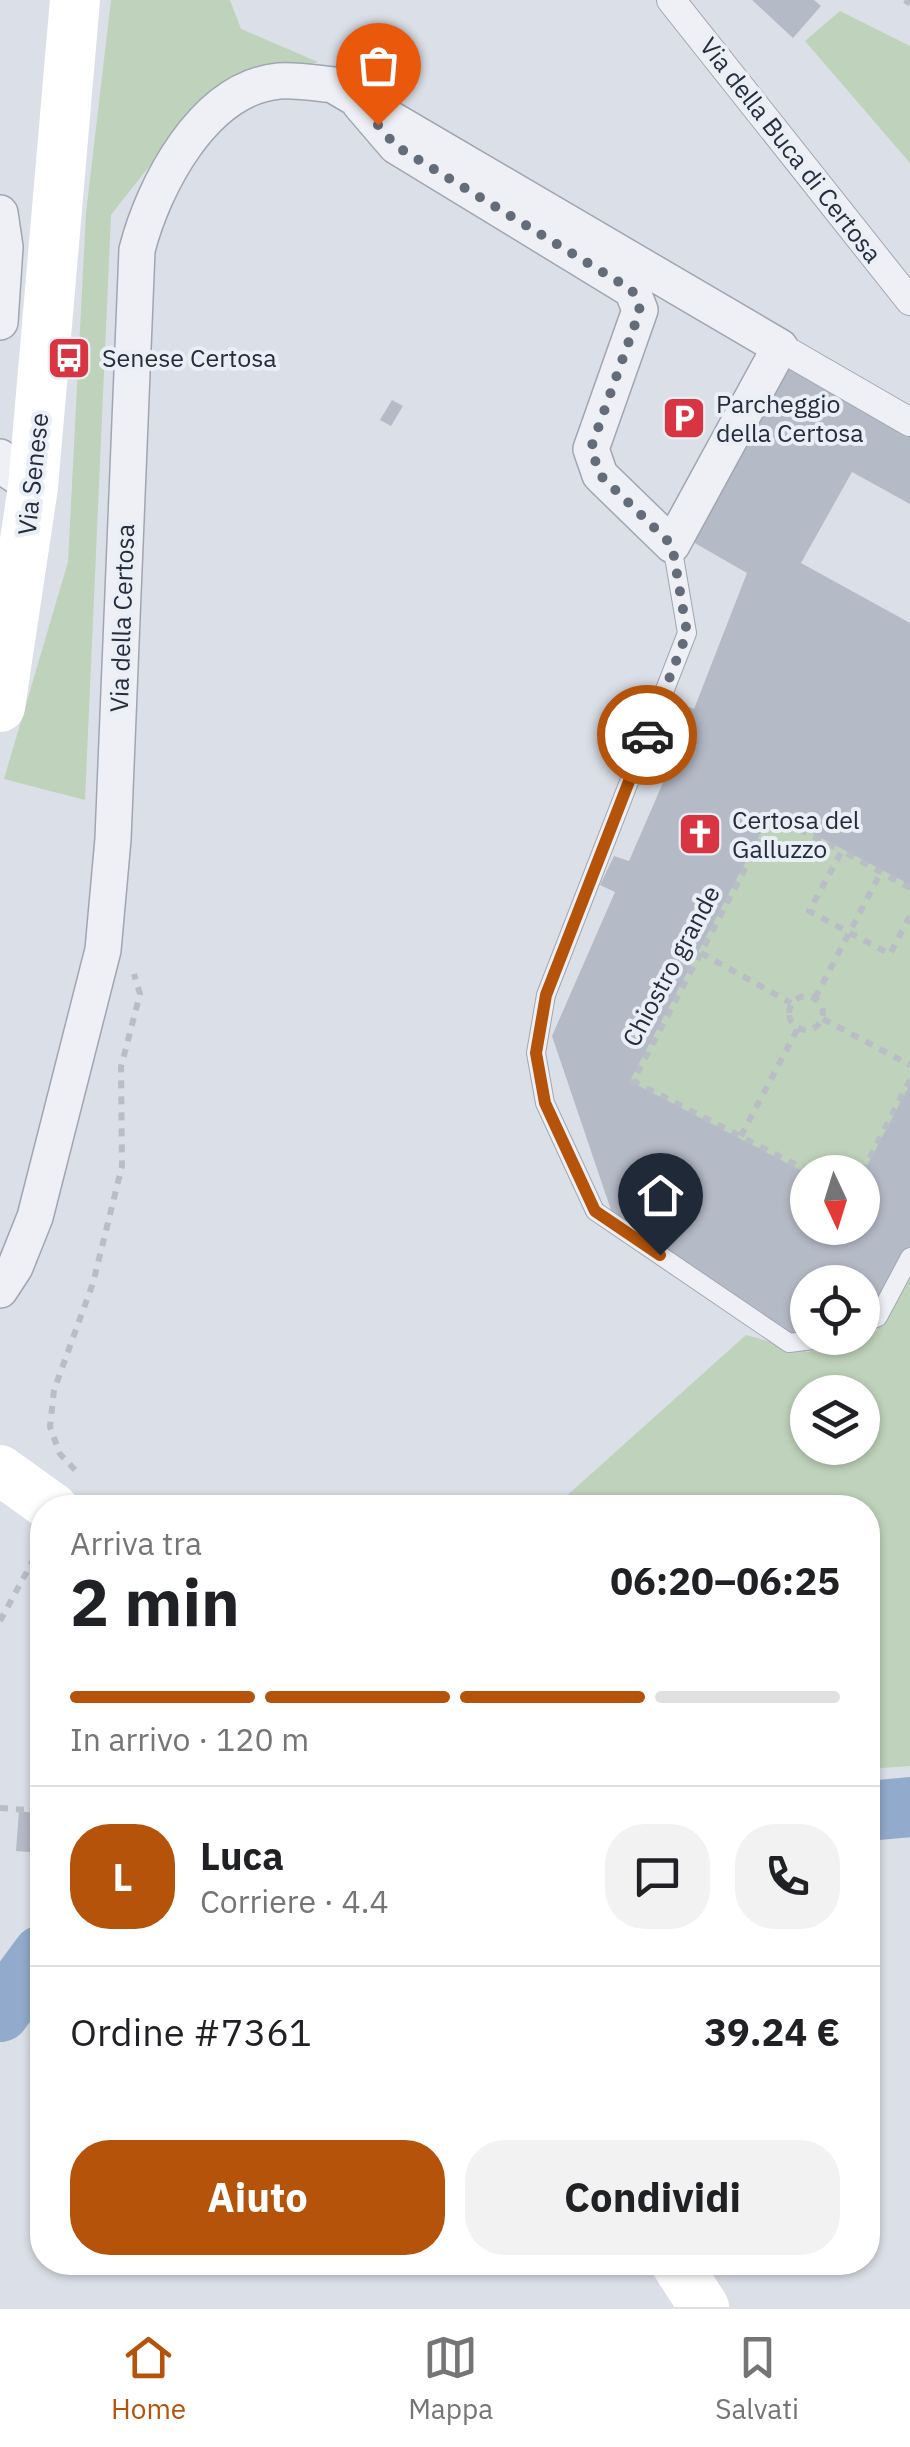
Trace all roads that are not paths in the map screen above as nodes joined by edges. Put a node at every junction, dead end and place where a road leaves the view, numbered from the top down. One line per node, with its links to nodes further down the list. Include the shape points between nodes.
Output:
1 (75, 0): 9 (main road, Via Senese)
2 (671, 0): 5 (street, Via della Buca di Certosa)
3 (360, 104): 7 (street, Via della Certosa); 10 (street, Via della Certosa, via 396,146 632,290 640,310 591,448 600,475); 13 (street, Via della Certosa, via 333,85 308,82 275,81 247,93 191,138 149,205 137,250 103,950 35,1217)
4 (0, 214): 6 (street)
5 (910, 301)
6 (0, 322)
7 (780, 347): 8 (street, Via della Certosa); 10 (street)
8 (910, 422)
9 (16, 472): 11 (main road, Via Senese)
10 (672, 545): 15 (lane, via 687,633 546,995 536,1053 545,1103 595,1211)
11 (0, 708)
12 (910, 1257): 14 (lane)
13 (0, 1290)
14 (880, 1313)
15 (790, 1343)
16 (0, 1470): 17 (main road)
17 (32, 1495)
18 (683, 2275): 19 (main road)
19 (704, 2307)

